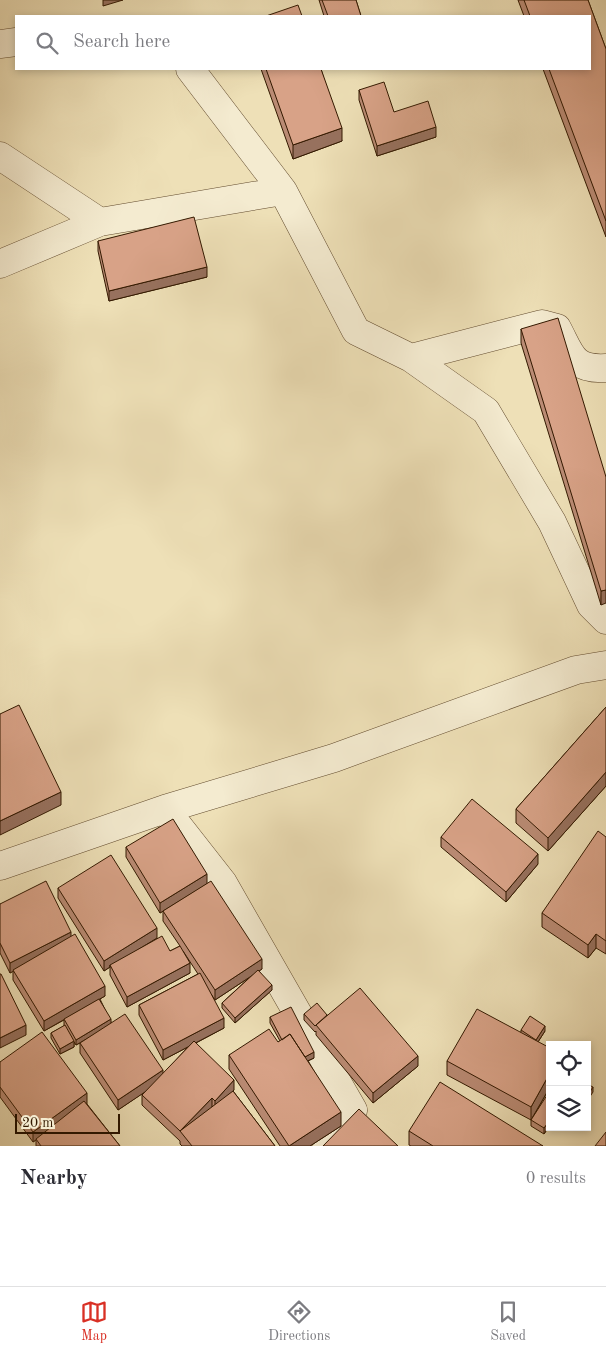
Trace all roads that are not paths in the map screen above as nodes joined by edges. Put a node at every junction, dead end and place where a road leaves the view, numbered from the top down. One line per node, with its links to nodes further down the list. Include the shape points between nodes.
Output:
1 (15, 42): 2 (street)
2 (0, 44)
3 (191, 70): 5 (street)
4 (0, 156): 6 (street)
5 (283, 191): 6 (street); 8 (street, via 356,332)
6 (100, 222): 7 (street)
7 (0, 264)
8 (411, 358): 9 (street, via 542,324 557,328 576,363 591,369); 10 (street, via 486,411 552,522 591,605)
9 (606, 368)
10 (606, 620)
11 (606, 666): 12 (street, via 576,670 334,758)
12 (166, 809): 13 (street); 14 (street, via 223,883 353,1110)
13 (0, 866)
14 (327, 1146)

